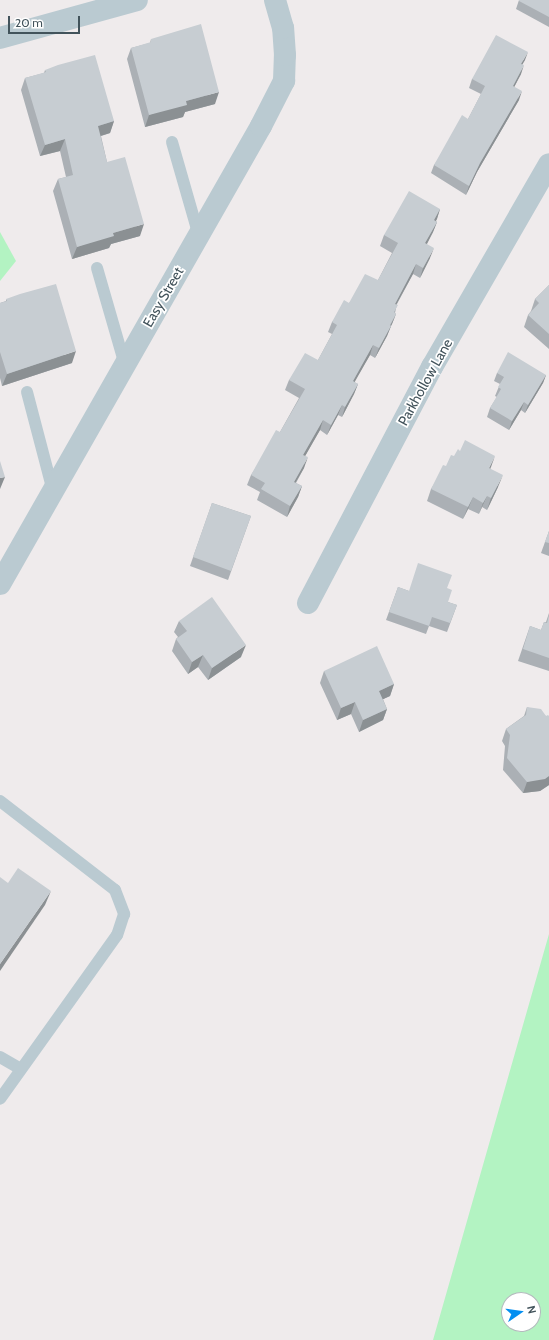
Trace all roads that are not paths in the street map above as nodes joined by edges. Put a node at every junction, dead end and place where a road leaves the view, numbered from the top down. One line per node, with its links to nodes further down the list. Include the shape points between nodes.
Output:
1 (138, 0): 3 (street)
2 (275, 0): 6 (street, Easy Street, via 283,28 284,81)
3 (0, 38)
4 (172, 142): 6 (lane)
5 (547, 171): 12 (street, Parkhollow Lane, via 432,367)
6 (198, 236): 8 (street, Easy Street)
7 (97, 268): 8 (lane)
8 (125, 365): 10 (street, Easy Street)
9 (27, 392): 10 (lane)
10 (53, 490): 11 (street, Easy Street)
11 (0, 584)
12 (308, 603)
13 (0, 801): 15 (lane, via 115,890 124,914 117,935)
14 (0, 1057): 15 (lane)
15 (22, 1069): 16 (lane)
16 (0, 1099)

